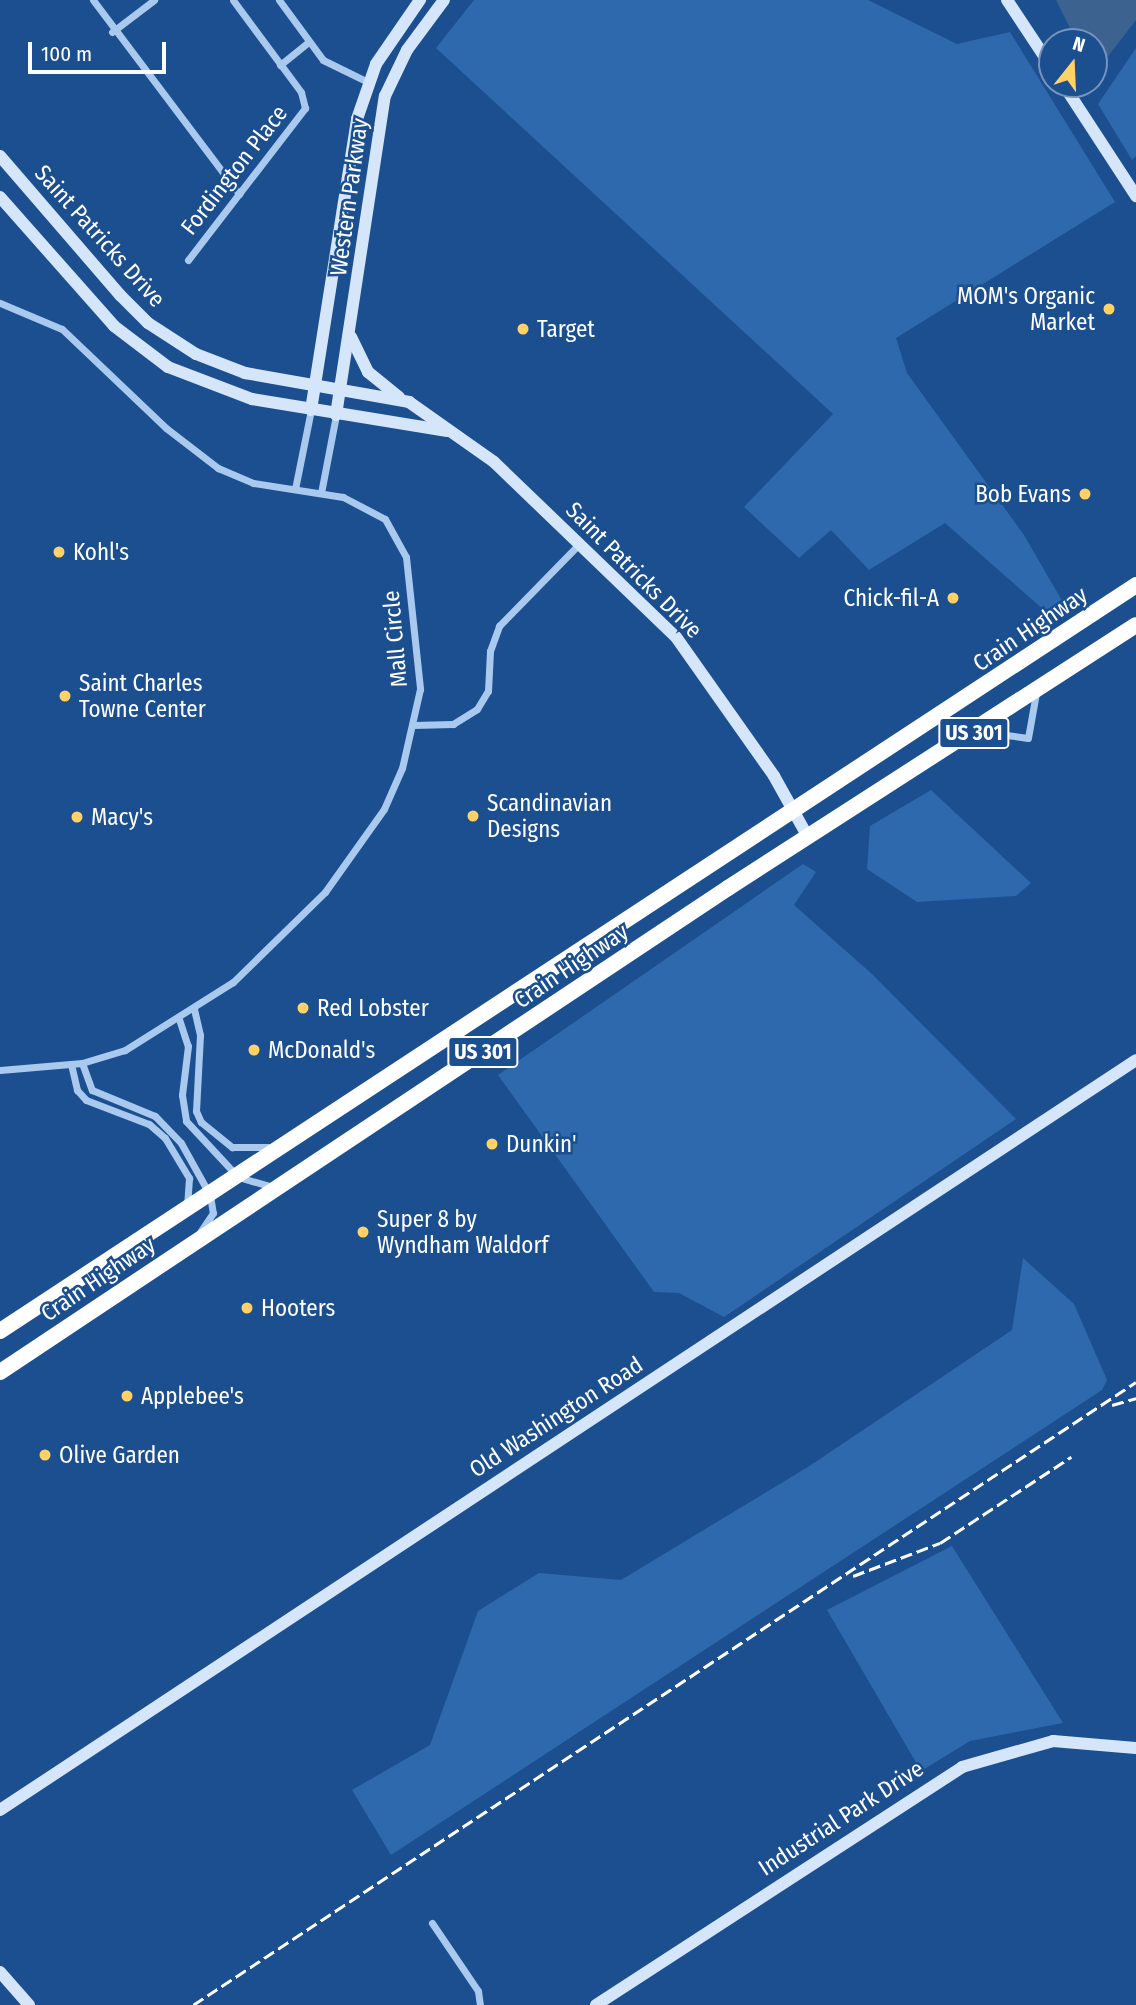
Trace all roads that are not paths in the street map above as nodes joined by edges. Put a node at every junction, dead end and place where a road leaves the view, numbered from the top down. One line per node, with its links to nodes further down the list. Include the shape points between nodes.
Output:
1 (93, 0): 8 (street)
2 (154, 0): 8 (street)
3 (233, 0): 11 (street, Fordington Place)
4 (279, 0): 9 (street)
5 (421, 0): 12 (main road, Western Parkway, via 392,37)
6 (444, 0): 20 (main road, Western Parkway, via 407,50 385,96)
7 (1007, 0): 10 (main road)
8 (112, 32): 15 (street)
9 (307, 43): 11 (street); 12 (street, via 323,60)
10 (1038, 47)
11 (280, 65): 15 (street, Fordington Place, via 301,92 305,108)
12 (370, 83): 21 (main road, Western Parkway, via 357,119)
13 (1072, 98): 16 (main road)
14 (0, 156): 21 (main road, Saint Patricks Drive, via 148,323 196,354 245,373)
15 (239, 194): 18 (street, Fordington Place)
16 (1136, 196)
17 (0, 197): 24 (main road, Saint Patricks Drive, via 114,326 151,357 225,391)
18 (188, 260)
19 (0, 303): 27 (street, Mall Circle, via 62,329 166,428 218,468 253,483)
20 (350, 329): 22 (main road, Western Parkway); 23 (main road, via 355,353 368,372)
21 (314, 386): 22 (main road, Saint Patricks Drive); 24 (main road, Western Parkway)
22 (340, 389): 23 (main road, Saint Patricks Drive); 25 (main road, Western Parkway)
23 (409, 402): 26 (main road, Saint Patricks Drive)
24 (311, 410): 25 (main road, Saint Patricks Drive); 27 (street)
25 (336, 415): 26 (main road, Saint Patricks Drive); 28 (street)
26 (447, 431): 29 (main road, Saint Patricks Drive, via 494,463)
27 (295, 489): 28 (street, Mall Circle)
28 (321, 494): 33 (street, Mall Circle, via 375,512 402,543 419,672)
29 (579, 544): 33 (street, via 499,626 489,651 488,691 477,709 453,724); 35 (main road, Saint Patricks Drive, via 676,637)
30 (1136, 585): 35 (highway, Crain Highway / US 301)
31 (1136, 625): 32 (highway, Crain Highway / US 301)
32 (1037, 692): 34 (highway, Crain Highway / US 301); 34 (street, via 1028,738)
33 (413, 725): 37 (street, Mall Circle, via 384,809 325,892 233,982)
34 (978, 731): 36 (highway, Crain Highway / US 301)
35 (790, 808): 36 (main road, Saint Patricks Drive); 43 (highway, Crain Highway / US 301)
36 (808, 837): 45 (highway, Crain Highway / US 301)
37 (194, 1009): 38 (street, Mall Circle); 43 (street, via 201,1050 196,1111 208,1133 248,1150)
38 (180, 1019): 40 (street, Mall Circle, via 125,1050); 44 (street, via 188,1046 182,1095 186,1121)
39 (1136, 1060): 52 (main road, Old Washington Road)
40 (82, 1063): 41 (street, Mall Circle); 46 (street, via 92,1090 151,1114 169,1127)
41 (71, 1064): 42 (street, Mall Circle); 47 (street, via 77,1090 86,1100 149,1124 165,1138 189,1178)
42 (0, 1070)
43 (295, 1137): 44 (highway, Crain Highway / US 301)
44 (238, 1177): 45 (street); 46 (highway, Crain Highway / US 301)
45 (278, 1188): 48 (highway, Crain Highway / US 301)
46 (210, 1195): 47 (highway, Crain Highway / US 301); 48 (street, via 213,1213)
47 (186, 1210): 49 (highway, Crain Highway / US 301)
48 (183, 1250): 50 (highway, Crain Highway / US 301)
49 (0, 1332)
50 (0, 1372)
51 (1136, 1748): 57 (main road, Industrial Park Drive, via 1098,1741 1039,1743 947,1774)
52 (0, 1810)
53 (432, 1923): 56 (street, via 478,1991)
54 (0, 1972): 55 (main road)
55 (29, 2005)
56 (480, 2005)
57 (596, 2005)

